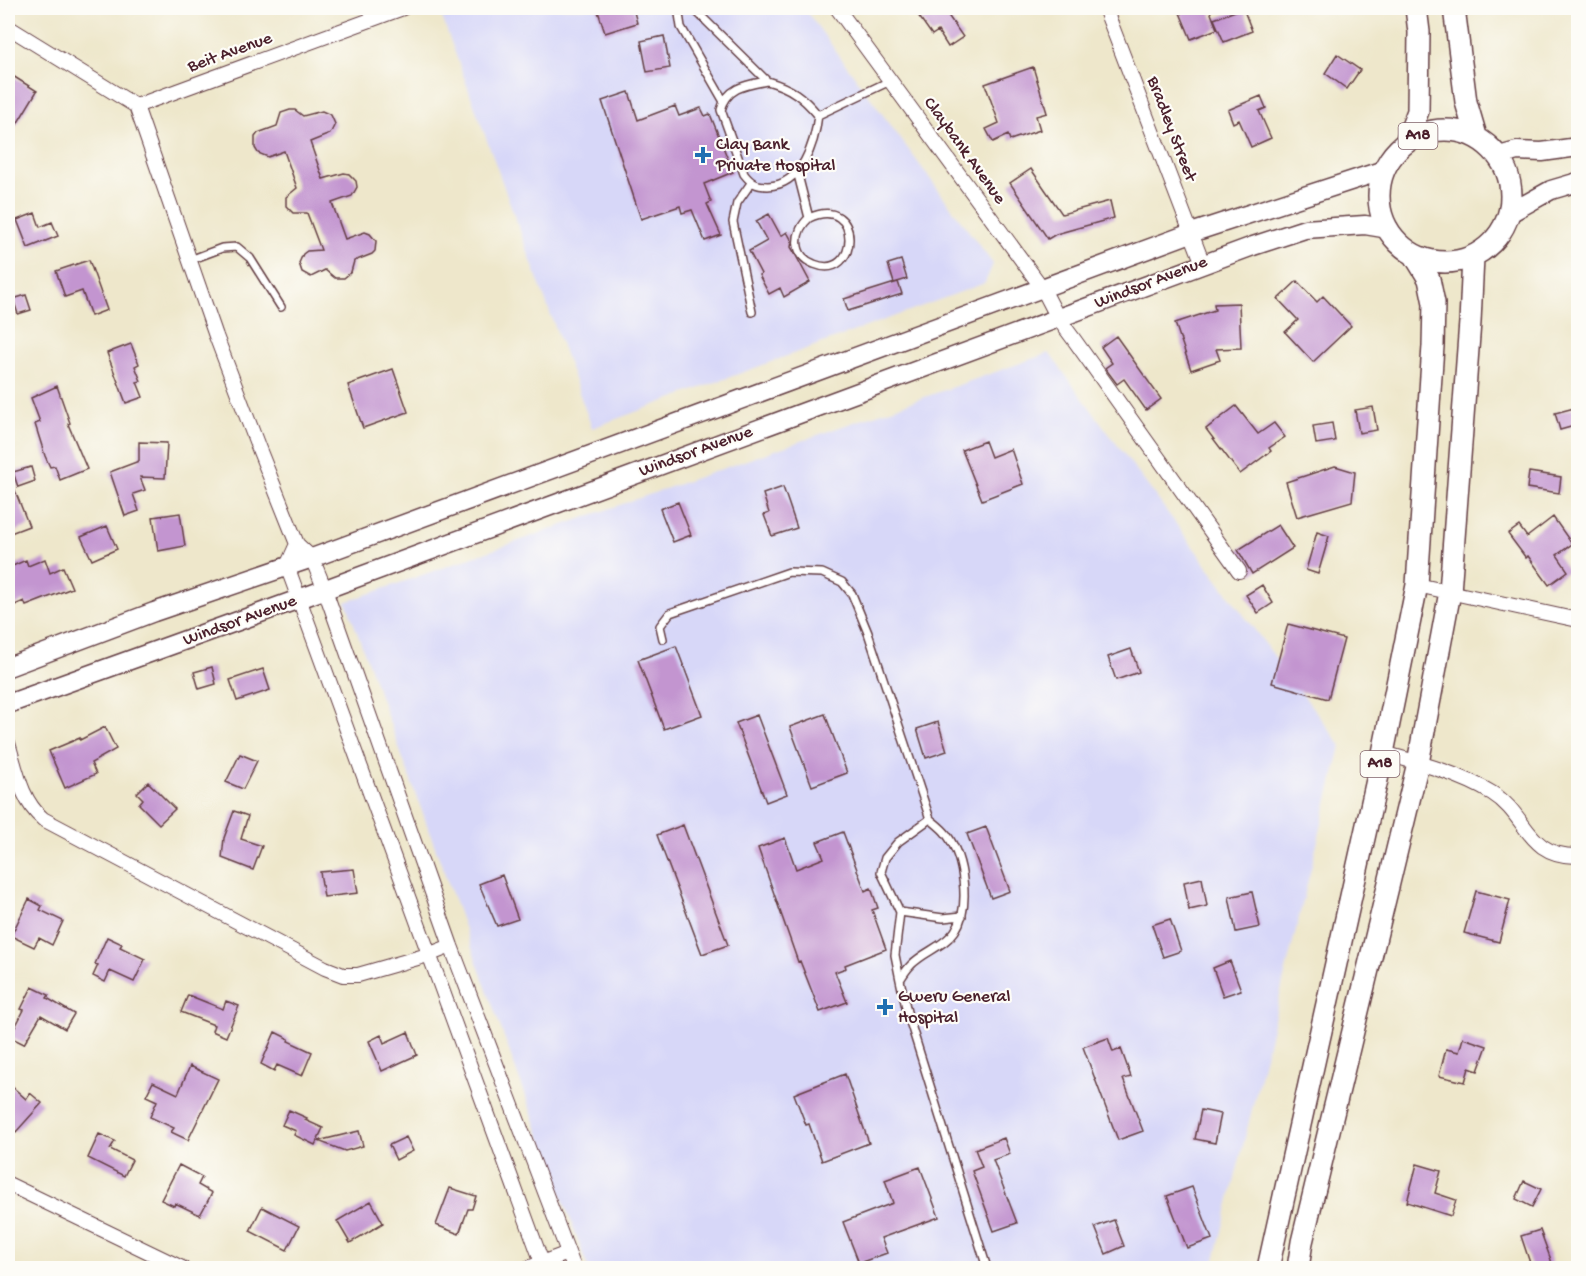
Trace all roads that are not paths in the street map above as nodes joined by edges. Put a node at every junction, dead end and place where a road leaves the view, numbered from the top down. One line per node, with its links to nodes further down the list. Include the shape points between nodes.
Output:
1 (403, 8): 10 (street, Beit Avenue)
2 (837, 8): 8 (street, Claybank Avenue)
3 (1105, 8): 23 (street, Bradley Street)
4 (1416, 8): 13 (highway, A18, via 1418,111)
5 (1454, 8): 12 (highway, via 1466,102)
6 (8, 27): 10 (street)
7 (767, 81): 9 (lane, via 745,85); 9 (lane, via 697,12 691,8 682,10 681,27); 11 (lane, via 786,87)
8 (890, 81): 11 (lane); 28 (street, Claybank Avenue)
9 (723, 100): 19 (lane, via 724,122)
10 (136, 106): 26 (street)
11 (818, 115): 17 (lane, via 816,136)
12 (1476, 136): 13 (highway, A18, via 1452,129 1428,131); 15 (highway, A18)
13 (1406, 142): 16 (highway, A18)
14 (1578, 147): 15 (main road)
15 (1499, 156): 20 (highway, A18, via 1511,183)
16 (1384, 170): 22 (highway, A18, via 1378,194); 23 (main road, Windsor Avenue)
17 (797, 171): 19 (lane, via 772,186); 21 (lane)
18 (1578, 182): 20 (main road, via 1551,190)
19 (751, 183): 30 (lane, via 737,202 733,222)
20 (1510, 213): 25 (highway, A18, via 1497,239)
21 (808, 218): 21 (lane, via 824,213 846,225 850,241 845,256 838,262 815,265 802,255 797,239)
22 (1389, 229): 24 (highway, A18, via 1395,240); 27 (main road, Windsor Avenue, via 1365,225 1305,229)
23 (1191, 233): 27 (street, Bradley Street); 28 (main road, Windsor Avenue)
24 (1415, 256): 25 (highway, A18, via 1444,263); 36 (highway, A18, via 1429,279 1434,303)
25 (1473, 257): 38 (highway, A18)
26 (190, 260): 29 (lane, via 222,248 237,247 250,258); 32 (street)
27 (1203, 264): 31 (main road, Windsor Avenue)
28 (1043, 289): 31 (street, Claybank Avenue); 33 (main road, Windsor Avenue)
29 (281, 307)
30 (752, 312)
31 (1058, 318): 35 (street, Claybank Avenue); 37 (main road, Windsor Avenue)
32 (297, 544): 33 (street); 34 (street)
33 (312, 558): 34 (main road, Windsor Avenue); 37 (street)
34 (287, 566): 39 (street); 42 (main road, Windsor Avenue)
35 (1239, 571)
36 (1417, 585): 38 (street); 45 (highway, A18)
37 (325, 590): 39 (main road, Windsor Avenue); 53 (street)
38 (1450, 592): 40 (street); 46 (highway, A18)
39 (299, 600): 43 (main road, Windsor Avenue); 54 (street)
40 (1578, 620)
41 (663, 639): 47 (lane, via 660,626 670,613 789,572 822,573 842,582 852,594 868,633)
42 (8, 667)
43 (8, 704)
44 (8, 742): 54 (street, via 24,793 33,811 43,819 326,968 343,975 358,975)
45 (1383, 753): 46 (street); 48 (highway, A18)
46 (1418, 763): 49 (street, via 1475,783 1495,795 1546,850); 50 (highway, A18)
47 (930, 819): 51 (lane, via 898,842 885,858 881,872); 52 (lane, via 947,834 955,849 962,873)
48 (1360, 855): 50 (highway); 56 (highway, A18)
49 (1578, 856)
50 (1394, 860): 57 (highway, A18)
51 (900, 912): 52 (lane, via 943,918); 55 (lane, via 896,955)
52 (962, 916): 55 (lane, via 954,933 911,964)
53 (451, 946): 54 (street); 61 (street)
54 (428, 955): 62 (street)
55 (900, 980): 66 (lane)
56 (1324, 1016): 57 (highway); 59 (highway, A18)
57 (1356, 1021): 60 (highway, A18)
58 (8, 1185): 63 (street)
59 (1282, 1204): 60 (highway); 67 (highway, A18)
60 (1310, 1209): 68 (highway, A18)
61 (568, 1253): 62 (street); 65 (street)
62 (543, 1266): 64 (street)
63 (182, 1269)
64 (528, 1269)
65 (574, 1269)
66 (987, 1269)
67 (1268, 1269)
68 (1298, 1269)

